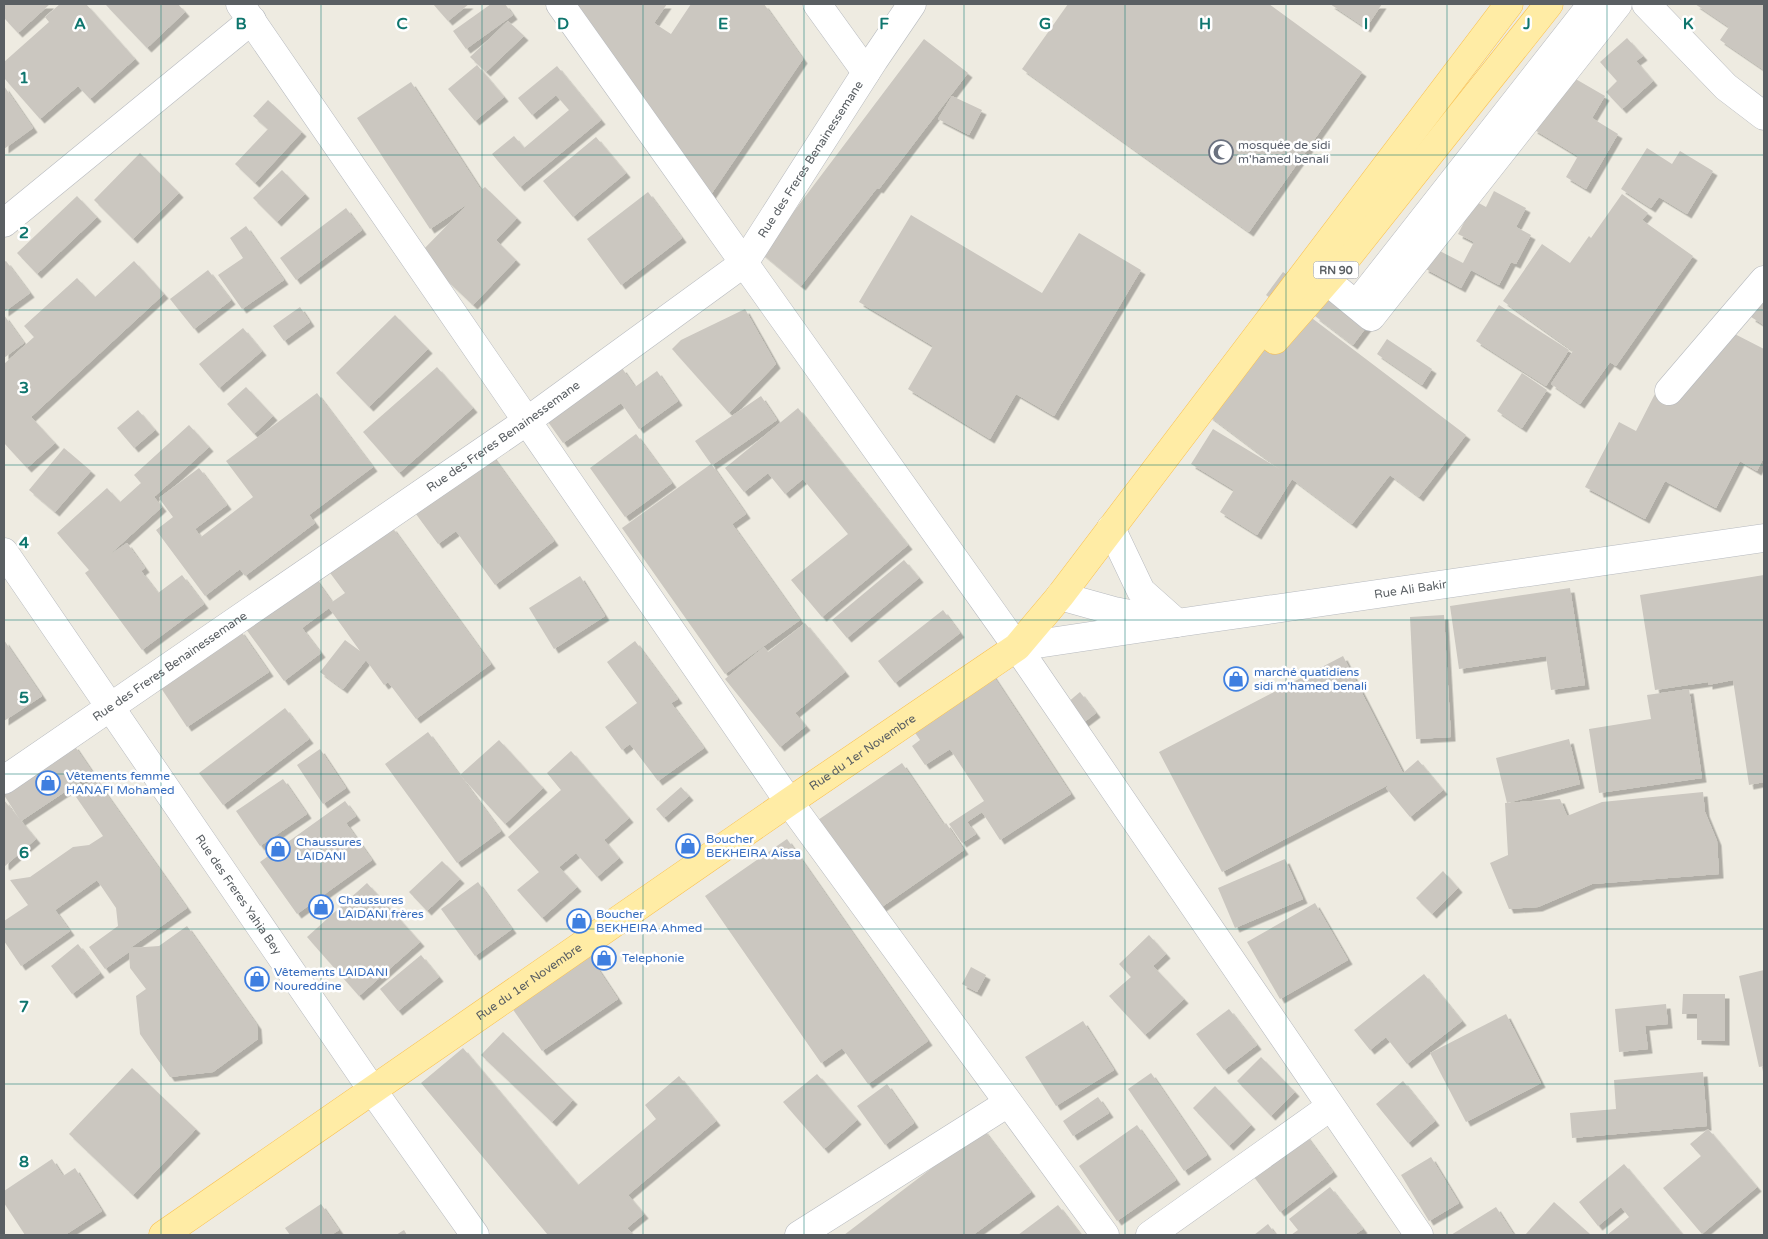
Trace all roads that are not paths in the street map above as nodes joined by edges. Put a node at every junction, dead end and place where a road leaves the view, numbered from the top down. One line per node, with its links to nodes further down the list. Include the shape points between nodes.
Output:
1 (560, 4): 13 (street)
2 (817, 4): 10 (street)
3 (912, 4): 10 (street, Rue des Freres Benainessemane)
4 (1509, 4): 19 (main road, RN 90)
5 (1549, 4): 15 (main road, RN 90)
6 (1592, 4): 16 (street)
7 (1618, 4): 16 (street, via 1371,317)
8 (1646, 4): 11 (street, via 1726,87)
9 (246, 12): 12 (street); 18 (street)
10 (866, 72): 13 (street, Rue des Freres Benainessemane)
11 (1764, 116)
12 (4, 223)
13 (744, 263): 18 (street, Rue des Freres Benainessemane); 24 (street)
14 (1764, 280): 17 (street)
15 (1327, 281): 16 (street); 19 (main road, RN 90)
16 (1356, 306)
17 (1669, 391)
18 (527, 421): 25 (street, Rue des Freres Benainessemane); 27 (street)
19 (1111, 528): 22 (main road, Rue du 1er Novembre / RN 90); 23 (street, via 1141,591)
20 (1762, 536): 23 (street, Rue Ali Bakir)
21 (4, 552): 25 (street, Rue des Freres Yahia Bey)
22 (1060, 596): 23 (street, Rue Ali Bakir); 24 (main road, Rue du 1er Novembre / RN 90)
23 (1177, 623): 24 (street)
24 (1017, 646): 27 (main road, Rue du 1er Novembre / RN 90); 30 (street)
25 (110, 706): 26 (street, Rue des Freres Benainessemane); 28 (street, Rue des Freres Yahia Bey)
26 (4, 780)
27 (789, 802): 28 (main road, Rue du 1er Novembre / RN 90); 29 (street)
28 (373, 1091): 31 (main road, Rue du 1er Novembre / RN 90); 32 (street, Rue des Freres Yahia Bey)
29 (1008, 1103): 33 (street); 34 (street)
30 (1330, 1107): 35 (street); 36 (street)
31 (163, 1235)
32 (475, 1235)
33 (799, 1235)
34 (1105, 1235)
35 (1150, 1235)
36 (1419, 1235)

